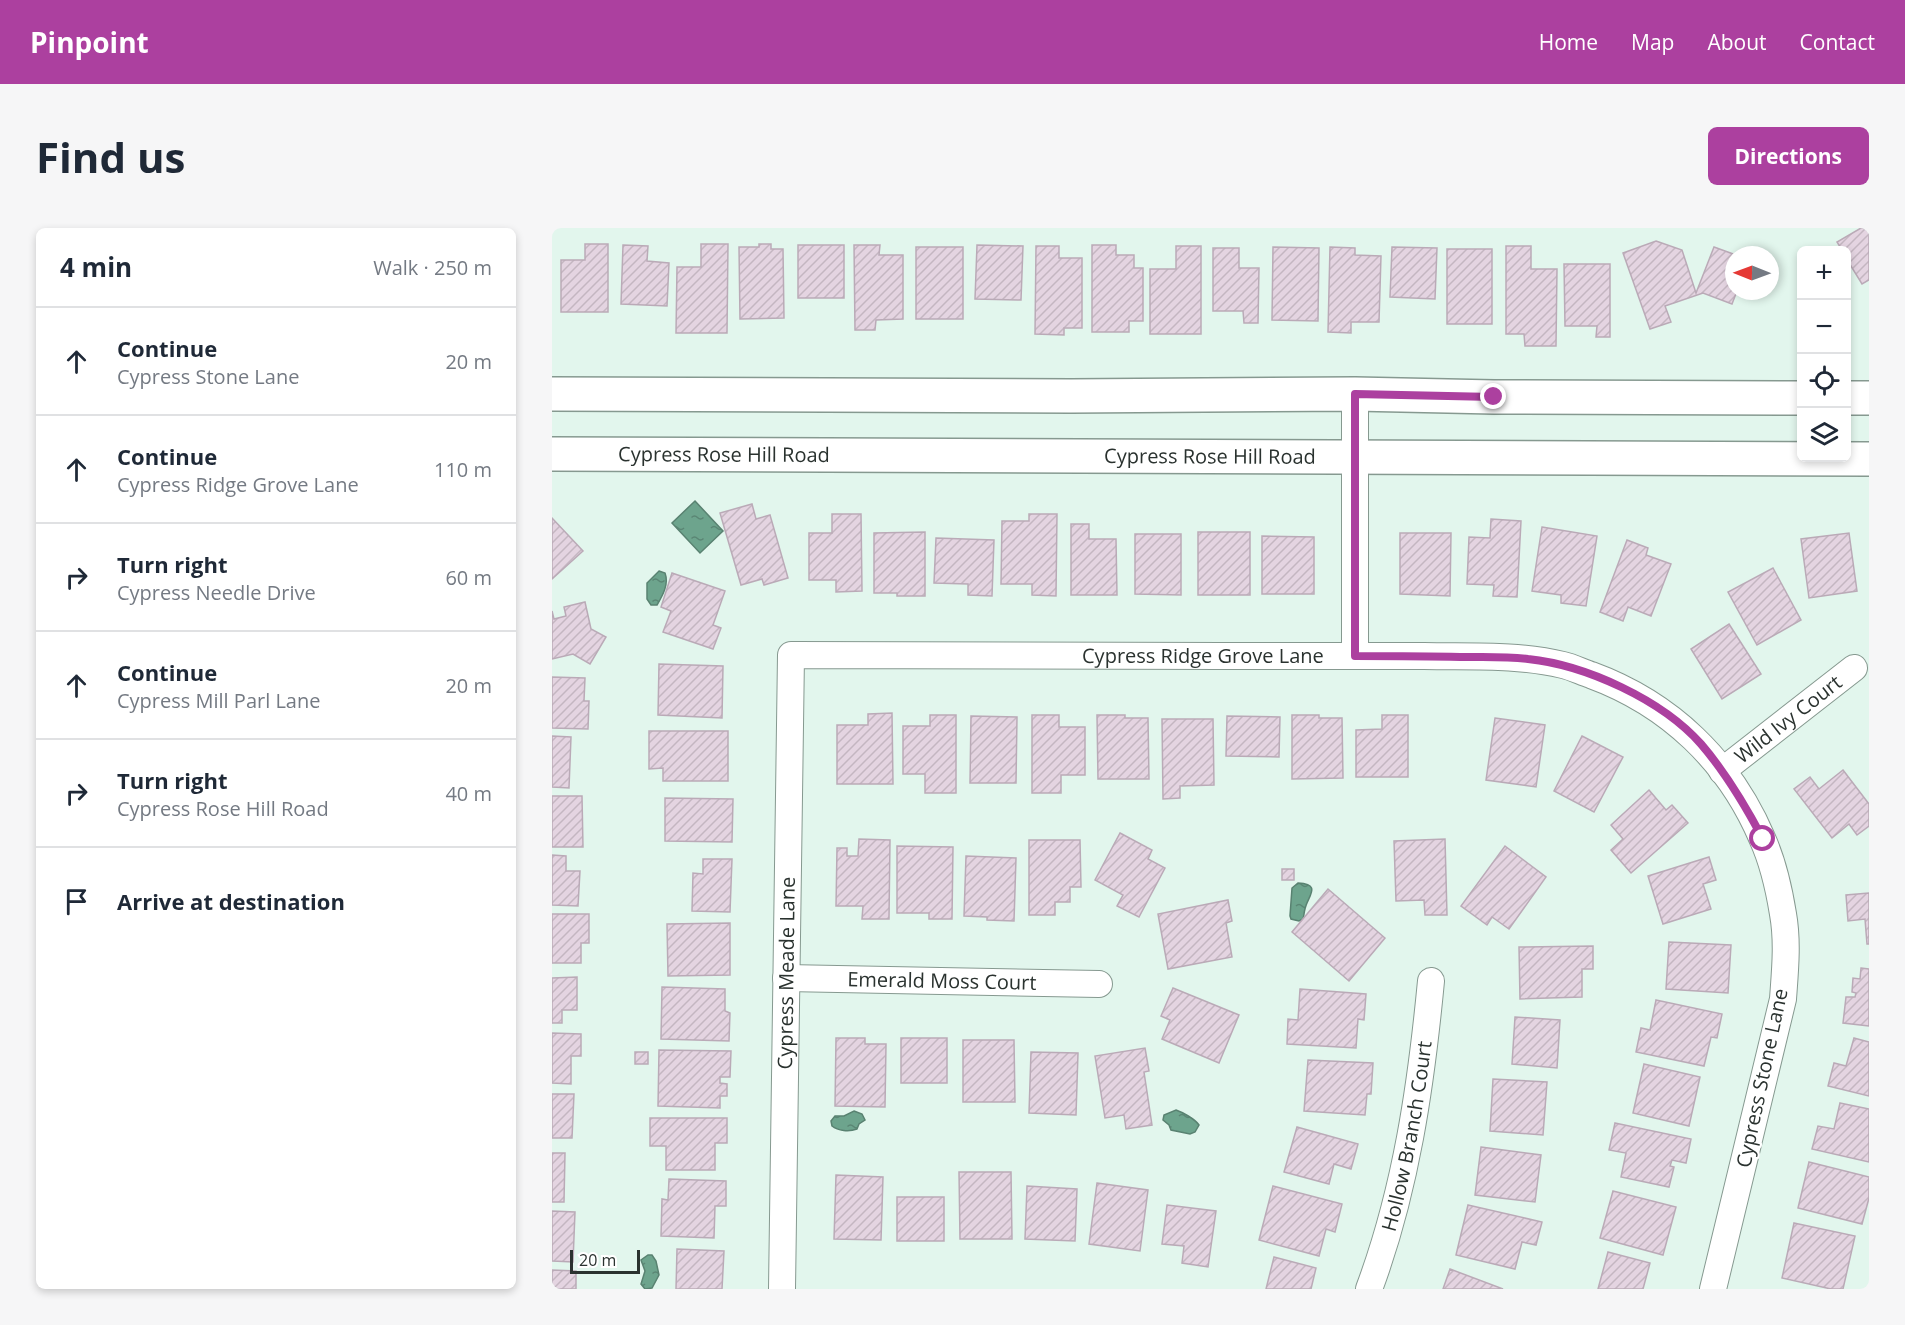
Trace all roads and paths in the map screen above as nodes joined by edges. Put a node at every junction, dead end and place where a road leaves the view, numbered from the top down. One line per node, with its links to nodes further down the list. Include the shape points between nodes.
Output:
1 (552, 394): 2 (main road)
2 (1355, 394): 3 (main road); 7 (street)
3 (1797, 398)
4 (1851, 398): 5 (main road)
5 (1869, 398)
6 (552, 454): 7 (main road, Cypress Rose Hill Road)
7 (1355, 457): 8 (main road, Cypress Rose Hill Road); 10 (street)
8 (1869, 459)
9 (791, 655): 10 (street, Cypress Ridge Grove Lane); 13 (street, Cypress Meade Lane)
10 (1355, 656): 12 (street, Cypress Ridge Grove Lane, via 1528,659 1565,665 1604,680 1671,718 1699,742)
11 (1854, 668): 12 (street, Wild Ivy Court)
12 (1722, 771): 18 (street, Cypress Stone Lane, via 1763,839 1782,907 1786,957 1774,1038)
13 (786, 978): 15 (street, Emerald Moss Court); 16 (street, Cypress Meade Lane)
14 (1431, 981): 17 (street, Hollow Branch Court, via 1414,1122 1398,1198)
15 (1099, 984)
16 (782, 1289)
17 (1369, 1289)
18 (1713, 1289)

